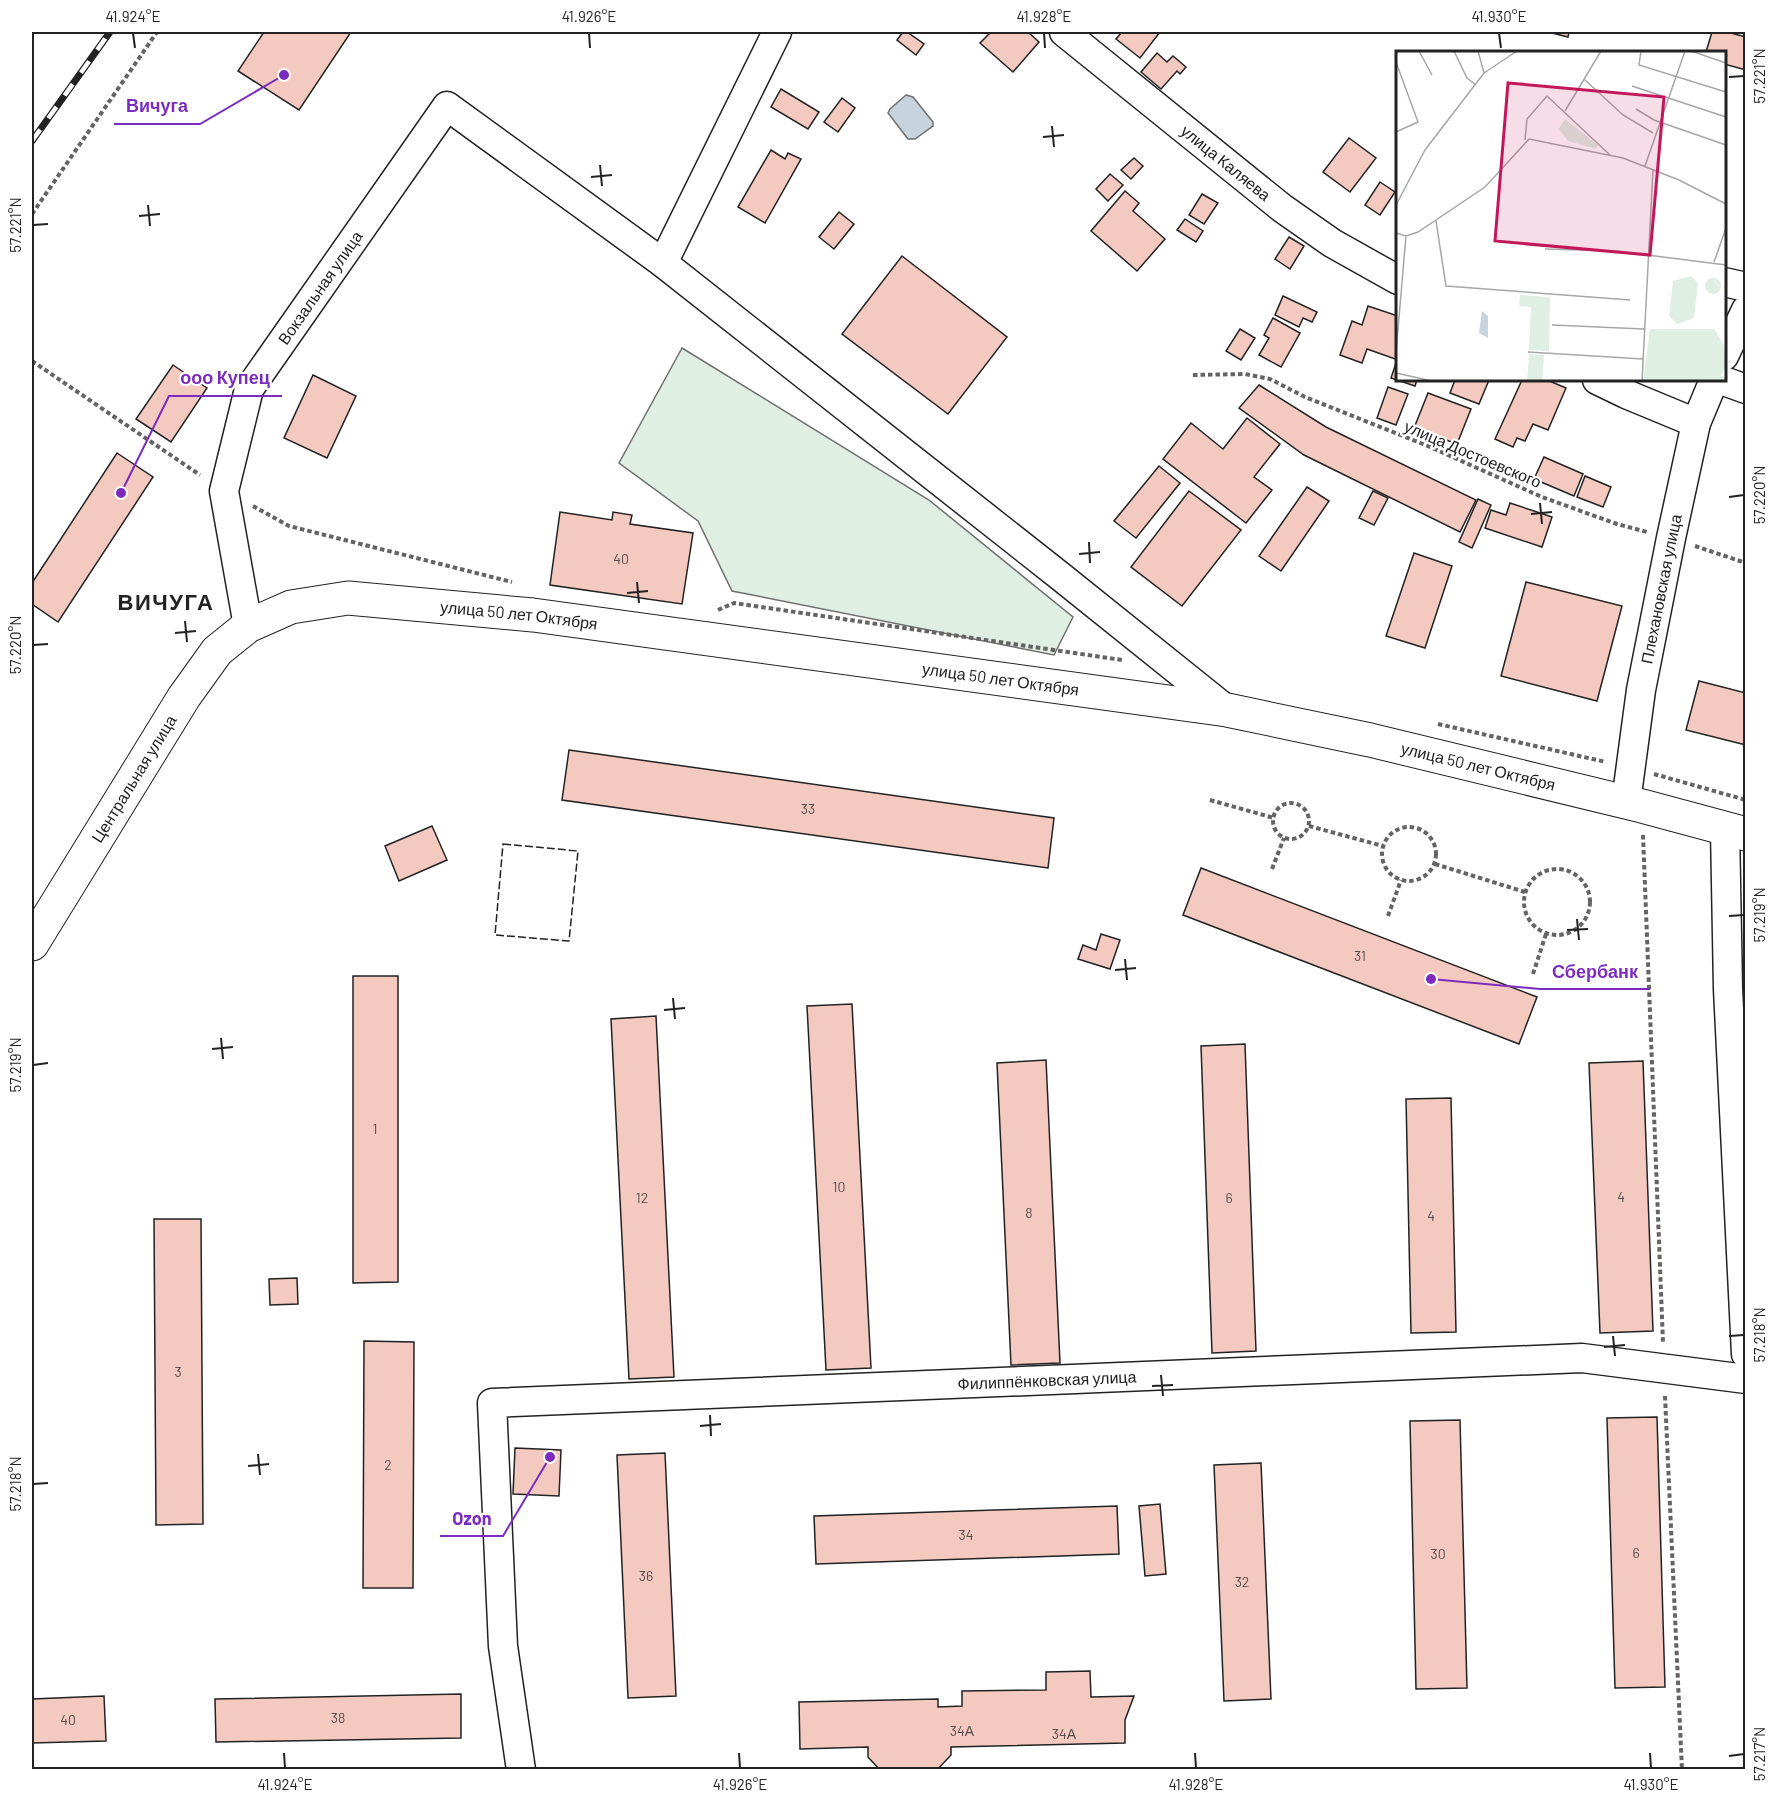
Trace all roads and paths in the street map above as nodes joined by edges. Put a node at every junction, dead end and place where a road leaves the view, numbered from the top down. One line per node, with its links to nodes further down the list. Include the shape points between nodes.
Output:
1 (158, 32): 4 (path)
2 (777, 32): 5 (street)
3 (1064, 32): 6 (street, улица Каляева, via 1282,208 1332,243)
4 (32, 214)
5 (663, 263): 18 (street, Вокзальная улица, via 447,106 249,389); 22 (street)
6 (1396, 279)
7 (1726, 282): 8 (street)
8 (1746, 287)
9 (1746, 310): 10 (street)
10 (1726, 354)
11 (32, 362): 18 (path)
12 (1193, 375): 19 (path, улица Достоевского, via 1245,374 1270,380 1542,497 1617,524)
13 (1599, 381): 17 (street)
14 (1714, 381): 17 (street, Плехановская улица)
15 (1724, 381): 16 (street)
16 (1746, 389)
17 (1696, 423): 19 (street, Плехановская улица)
18 (224, 491): 21 (street, Вокзальная улица)
19 (1671, 538): 20 (path, улица Достоевского); 24 (street, Плехановская улица, via 1641,690)
20 (1746, 563)
21 (248, 626): 22 (main road, улица 50 лет Октября, via 291,607 348,598 534,615); 36 (main road, Центральная улица, via 217,651 184,697)
22 (1227, 710): 24 (main road, улица 50 лет Октября)
23 (1210, 800): 25 (path)
24 (1634, 804): 27 (main road, улица 50 лет Октября); 39 (path)
25 (1274, 818): 26 (path, via 1279,808 1295,804 1308,815); 28 (path, via 1275,830)
26 (1309, 826): 28 (path, via 1302,836); 29 (path)
27 (1735, 831): 38 (street, via 1728,989)
28 (1284, 838): 31 (path)
29 (1383, 846): 30 (path, via 1393,832 1418,828 1436,846); 32 (path, via 1384,864)
30 (1435, 864): 32 (path, via 1424,878); 33 (path)
31 (1272, 870)
32 (1401, 880): 34 (path)
33 (1525, 892): 35 (path, via 1525,913); 35 (path, via 1538,875 1560,869 1580,878 1587,887 1590,909 1586,919 1569,933)
34 (1388, 916)
35 (1546, 934): 37 (path)
36 (32, 944)
37 (1533, 974)
38 (1746, 1354)
39 (1664, 1370): 40 (street, Филиппёнковская улица); 41 (street, Филиппёнковская улица, via 1582,1358 492,1403 503,1646); 42 (path)
40 (1746, 1379)
41 (521, 1770)
42 (1682, 1770)

